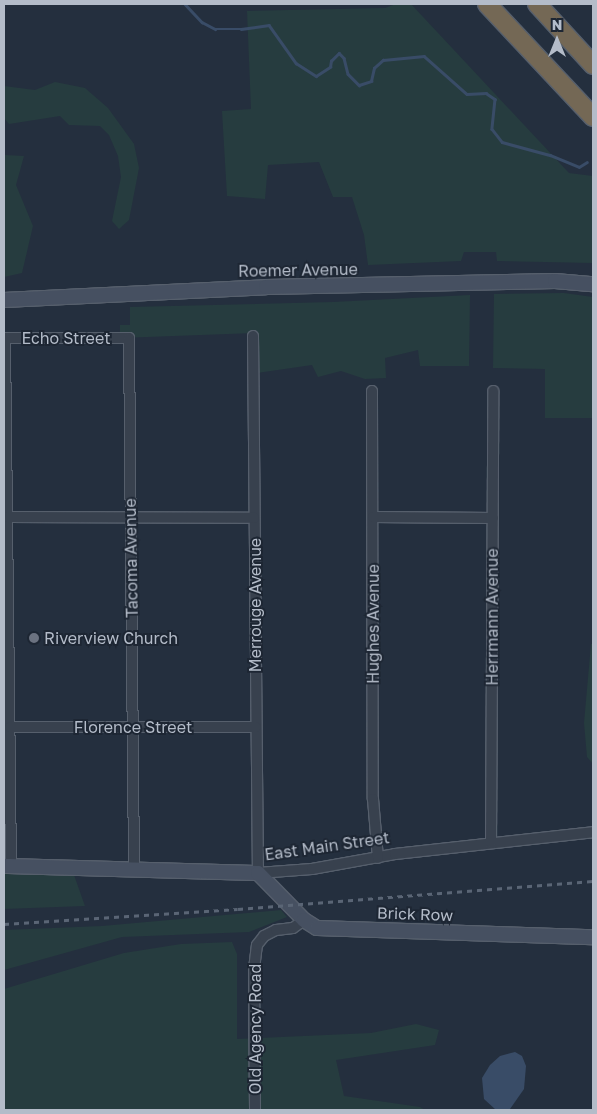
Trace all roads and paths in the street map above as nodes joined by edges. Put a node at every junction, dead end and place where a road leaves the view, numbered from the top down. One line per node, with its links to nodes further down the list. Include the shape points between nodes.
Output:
1 (487, 4): 4 (highway)
2 (537, 4): 3 (highway)
3 (593, 65)
4 (593, 117)
5 (593, 284): 6 (street, Roemer Avenue, via 555,281 266,287)
6 (4, 300)
7 (252, 336): 15 (street, Merrouge Avenue)
8 (5, 338): 9 (street, Echo Street); 13 (street)
9 (129, 338): 14 (street, Tacoma Avenue)
10 (372, 391): 12 (street, Hughes Avenue)
11 (494, 391): 16 (street, Herrmann Avenue)
12 (373, 516): 16 (street); 22 (street, Hughes Avenue, via 373,799)
13 (7, 517): 14 (street); 18 (street)
14 (130, 518): 15 (street); 19 (street, Tacoma Avenue)
15 (254, 518): 17 (street, Merrouge Avenue)
16 (493, 518): 21 (street, Herrmann Avenue)
17 (256, 726): 19 (street, Florence Street); 25 (street, Merrouge Avenue)
18 (10, 727): 19 (street, Florence Street); 23 (street)
19 (132, 727): 24 (street, Tacoma Avenue)
20 (593, 832): 21 (street, East Main Street)
21 (491, 842): 22 (street, East Main Street)
22 (378, 858): 25 (street, East Main Street, via 312,869)
23 (8, 866): 24 (street, East Main Street)
24 (134, 868): 25 (street, East Main Street)
25 (258, 873): 26 (street, Brick Row)
26 (304, 920): 27 (street, Brick Row, via 317,928 340,930); 28 (street, Old Agency Road, via 293,928 276,930 264,936 257,945 254,969)
27 (593, 937)
28 (255, 1110)

